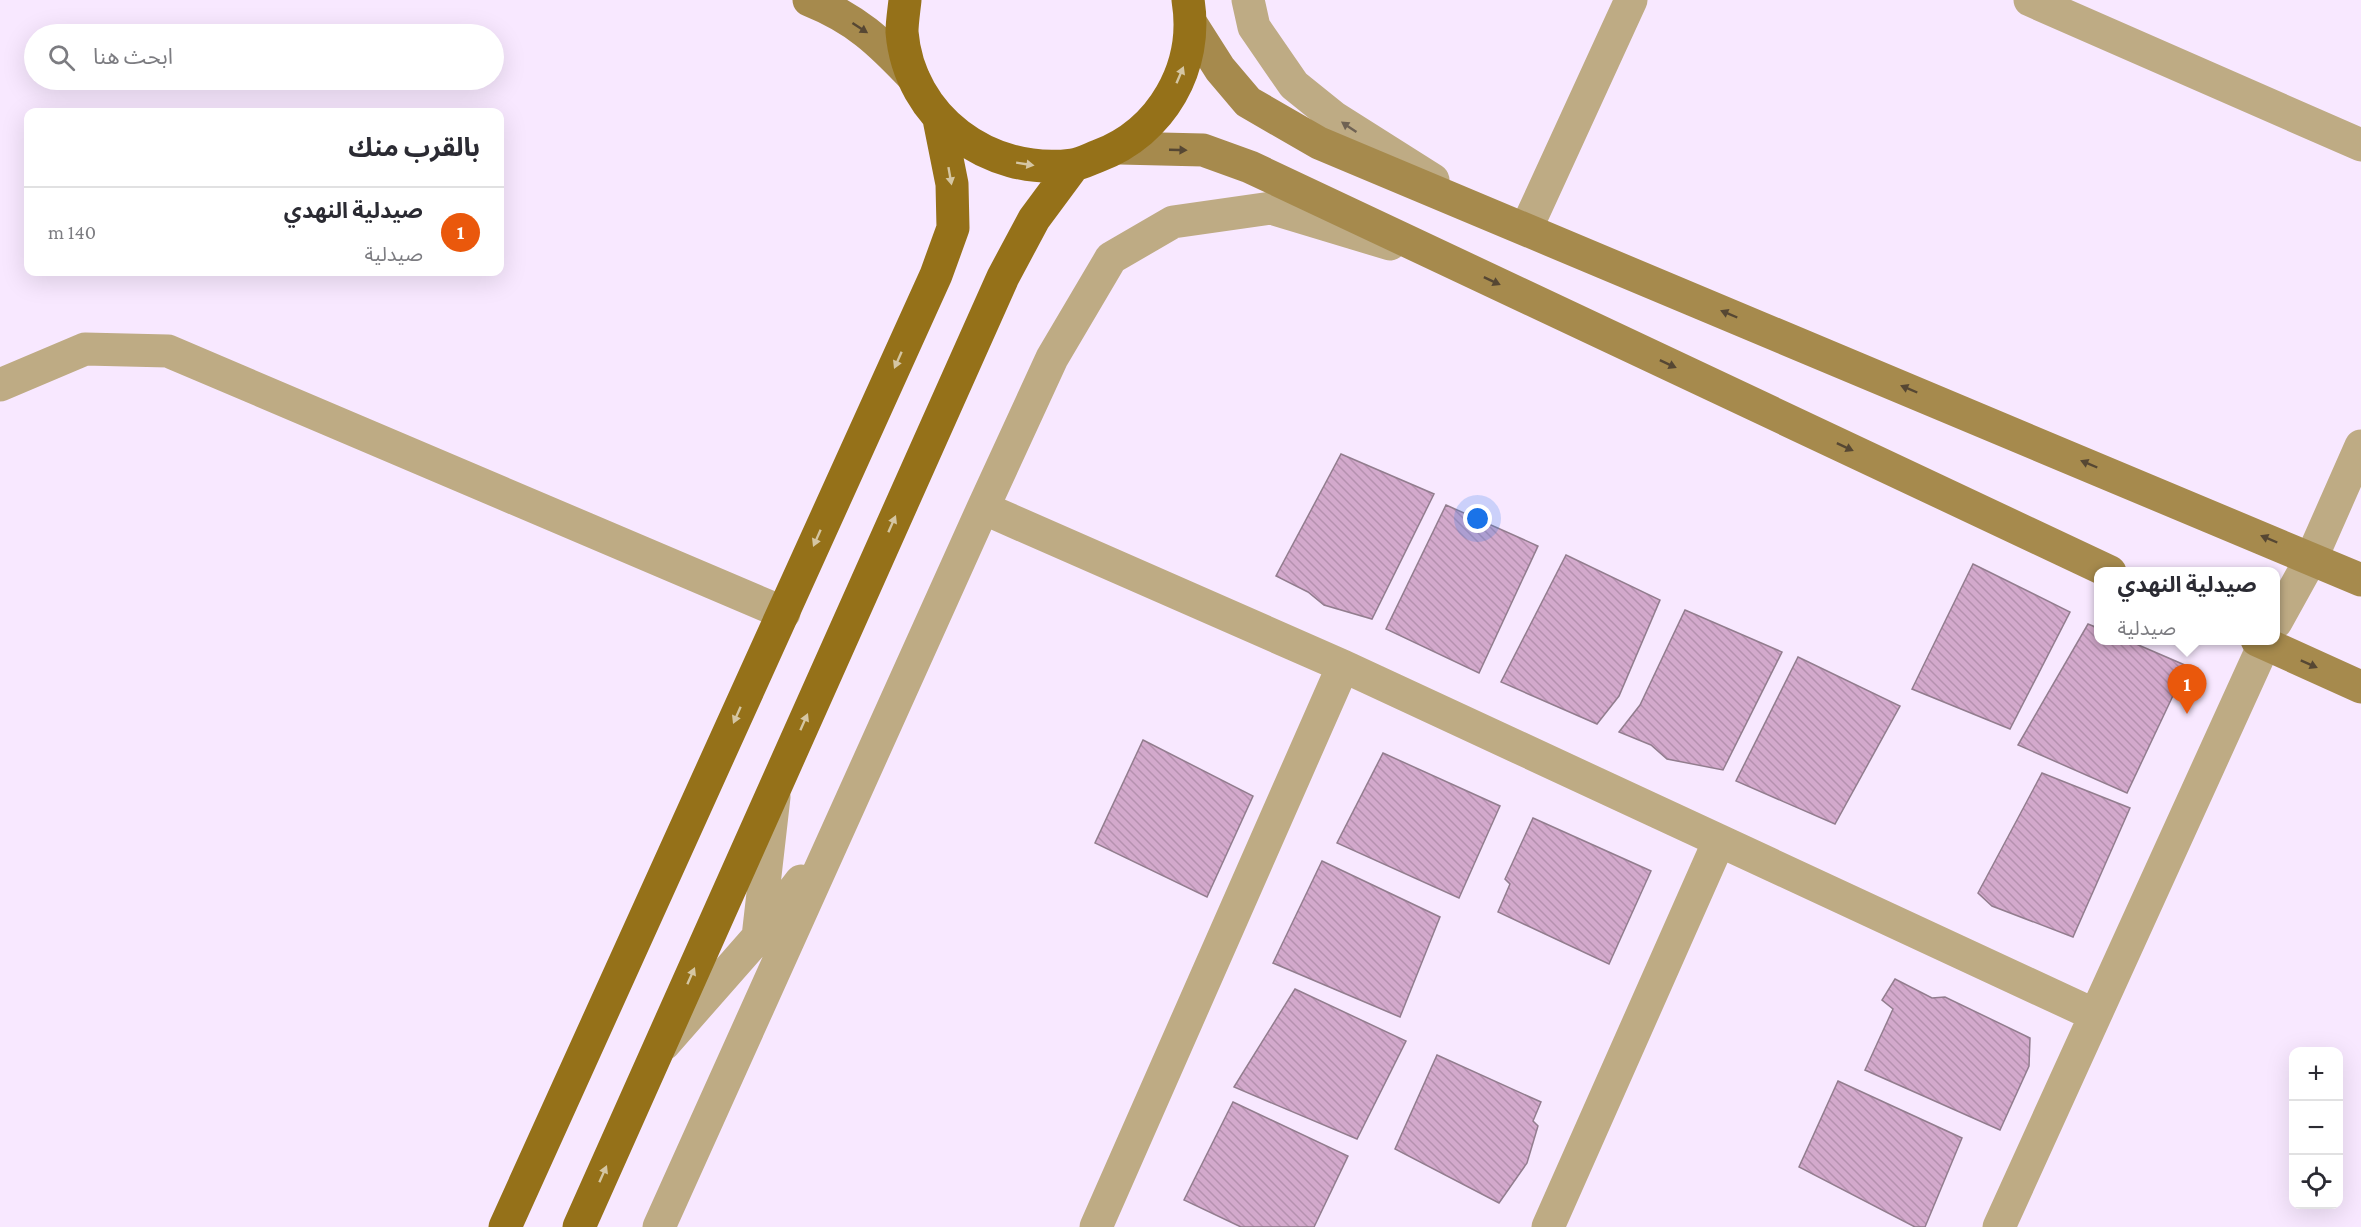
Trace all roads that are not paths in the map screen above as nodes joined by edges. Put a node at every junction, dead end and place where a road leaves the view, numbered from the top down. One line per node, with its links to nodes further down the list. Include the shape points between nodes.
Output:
1 (809, 0): 8 (street, one-way to 8, via 878,40)
2 (905, 0): 8 (main road, via 902,32)
3 (1248, 0): 13 (street, one-way to 3, via 1377,146 1294,86 1254,27)
4 (1631, 0): 14 (street)
5 (2030, 0): 7 (street)
6 (1190, 12): 11 (main road, one-way to 6, via 1158,116 1183,74); 13 (street, via 1220,69 1248,102 1319,143)
7 (2091, 12): 10 (street)
8 (913, 77): 9 (main road)
9 (939, 119): 12 (main road, one-way to 12, via 978,150 1025,166); 23 (main road, one-way to 23, via 952,184 953,228 936,275)
10 (2361, 145)
11 (1120, 148): 12 (main road); 15 (street, one-way to 15, via 1203,150 1250,167)
12 (1074, 165): 28 (main road, one-way to 12, via 1003,277 1034,219)
13 (1488, 213): 14 (street)
14 (1526, 229): 19 (street, one-way to 14)
15 (1452, 262): 18 (street, via 1271,208 1173,222 1111,258 1053,358); 20 (street, one-way to 20)
16 (0, 385): 23 (street, via 85,349 168,351)
17 (2361, 446): 19 (street)
18 (983, 508): 26 (street); 29 (street)
19 (2312, 557): 21 (street); 22 (street)
20 (2099, 567)
21 (2361, 580)
22 (2280, 611)
23 (784, 613): 35 (main road, one-way to 35)
24 (2261, 645): 32 (street)
25 (2280, 645): 27 (street, one-way to 27)
26 (1343, 666): 30 (street); 38 (street)
27 (2361, 687)
28 (775, 787): 31 (street); 34 (main road, one-way to 28)
29 (836, 835): 31 (street); 33 (street)
30 (1719, 841): 32 (street); 39 (street)
31 (758, 937): 33 (street); 34 (street)
32 (2095, 1015): 40 (street)
33 (740, 1048): 37 (street)
34 (657, 1052): 36 (main road, one-way to 34)
35 (505, 1227)
36 (579, 1227)
37 (659, 1227)
38 (1096, 1227)
39 (1548, 1227)
40 (1999, 1227)

